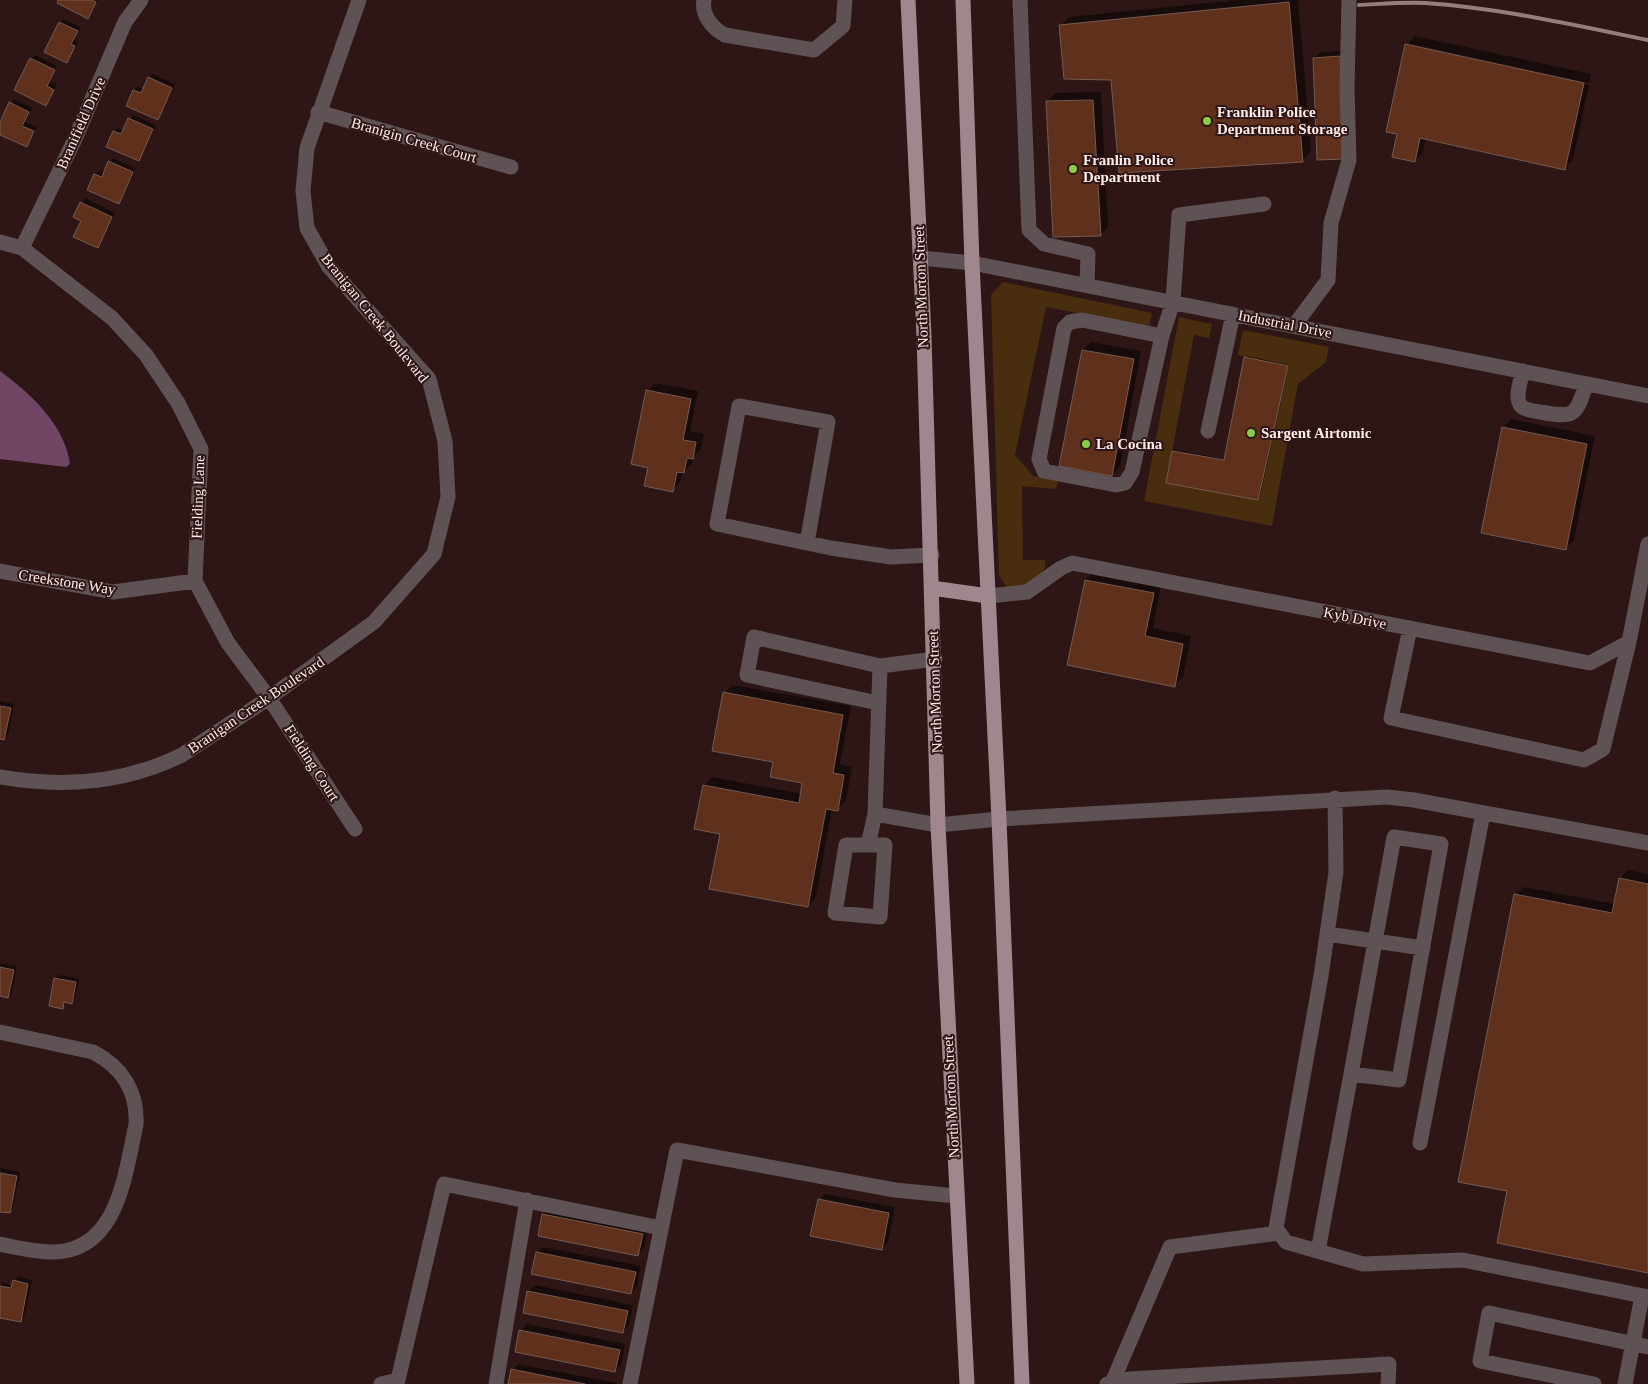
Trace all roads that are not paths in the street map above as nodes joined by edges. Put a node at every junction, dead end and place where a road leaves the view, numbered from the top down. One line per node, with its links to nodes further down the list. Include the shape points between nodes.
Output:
1 (141, 0): 13 (street, Branifield Drive, via 125,22 74,140)
2 (360, 0): 9 (street, Branigan Creek Boulevard)
3 (704, 0): 4 (street, via 707,17 716,30 725,35 814,50 843,26)
4 (846, 0)
5 (908, 0): 14 (main road, North Morton Street)
6 (963, 0): 15 (main road)
7 (1020, 0): 16 (street, via 1029,230 1044,244 1088,254)
8 (1349, 0): 19 (street, via 1349,160 1331,223 1328,280)
9 (318, 112): 10 (street, Branigin Creek Court); 36 (street, Branigan Creek Boulevard, via 307,148 303,191 307,228 329,267 429,379 445,441 448,497 434,554 374,622)
10 (511, 167)
11 (1264, 204): 17 (street, via 1180,215)
12 (0, 242): 13 (street, Fielding Lane)
13 (22, 248): 29 (street, Fielding Lane, via 112,318 146,355 178,403 201,449)
14 (921, 258): 15 (street, Industrial Drive); 27 (main road, North Morton Street)
15 (972, 263): 16 (street, Industrial Drive); 31 (main road)
16 (1087, 285): 17 (street, Industrial Drive)
17 (1173, 302): 18 (street, Industrial Drive); 20 (street)
18 (1233, 314): 19 (street, Industrial Drive); 24 (street)
19 (1294, 326): 21 (street, Industrial Drive)
20 (1162, 336): 20 (street, via 1132,472 1126,483 1116,486 1044,471 1040,459 1064,328 1070,322 1082,320)
21 (1523, 371): 22 (street, Industrial Drive); 22 (street, via 1518,398 1521,406 1536,411 1562,416 1572,414 1579,408)
22 (1586, 384): 23 (street, Industrial Drive)
23 (1648, 396)
24 (1208, 431)
25 (807, 543): 25 (street, via 717,524 739,406 828,422); 27 (street, via 891,557)
26 (1648, 544): 33 (street)
27 (932, 554): 30 (main road, North Morton Street)
28 (0, 571): 29 (street, Creekstone Way, via 113,592)
29 (195, 581): 36 (street, via 228,644)
30 (932, 588): 31 (main road); 34 (main road, North Morton Street)
31 (988, 596): 32 (street, Kyb Drive, via 1027,592 1072,563); 42 (main road)
32 (1410, 628): 33 (street, Kyb Drive, via 1590,663); 33 (street, via 1391,718 1584,760 1603,749)
33 (1629, 642)
34 (935, 659): 35 (street); 43 (main road, North Morton Street)
35 (880, 666): 37 (street); 37 (street, via 754,637 747,675)
36 (269, 698): 38 (street, Branigan Creek Boulevard, via 182,755 127,775 67,783); 44 (street, Fielding Court)
37 (878, 703): 41 (street)
38 (0, 776)
39 (1335, 798): 40 (street, via 1387,797); 42 (street); 47 (street, via 1336,872)
40 (1483, 813): 45 (street); 52 (street)
41 (875, 814): 43 (street); 46 (street)
42 (999, 819): 43 (street); 67 (main road)
43 (938, 825): 53 (main road, North Morton Street)
44 (355, 829)
45 (1648, 843)
46 (868, 844): 46 (street, via 846,845 835,913 880,917 885,845)
47 (1327, 934): 48 (street); 56 (street, via 1280,1196 1276,1228)
48 (1375, 942): 49 (street); 49 (street, via 1394,837 1441,844); 51 (street)
49 (1422, 948): 51 (street, via 1399,1080)
50 (0, 1032): 57 (street, via 93,1052 104,1058 130,1087 136,1113 118,1202 101,1231 86,1243 55,1252)
51 (1351, 1074): 58 (street)
52 (1420, 1143)
53 (956, 1196): 55 (street, via 895,1190 677,1150); 66 (main road, North Morton Street)
54 (527, 1200): 55 (street); 63 (street, via 444,1184 398,1380); 64 (street)
55 (661, 1228): 65 (street)
56 (1280, 1233): 58 (street, via 1286,1242); 62 (street, via 1170,1246)
57 (0, 1244)
58 (1318, 1251): 59 (street, via 1364,1264 1463,1260)
59 (1645, 1296): 60 (street)
60 (1632, 1344): 61 (street); 69 (street, via 1489,1313 1480,1361); 70 (street)
61 (1648, 1347)
62 (1109, 1383): 68 (street, via 1130,1379 1389,1364)
63 (381, 1384)
64 (496, 1384)
65 (630, 1384)
66 (967, 1384)
67 (1022, 1384)
68 (1388, 1384)
69 (1594, 1384)
70 (1624, 1384)

